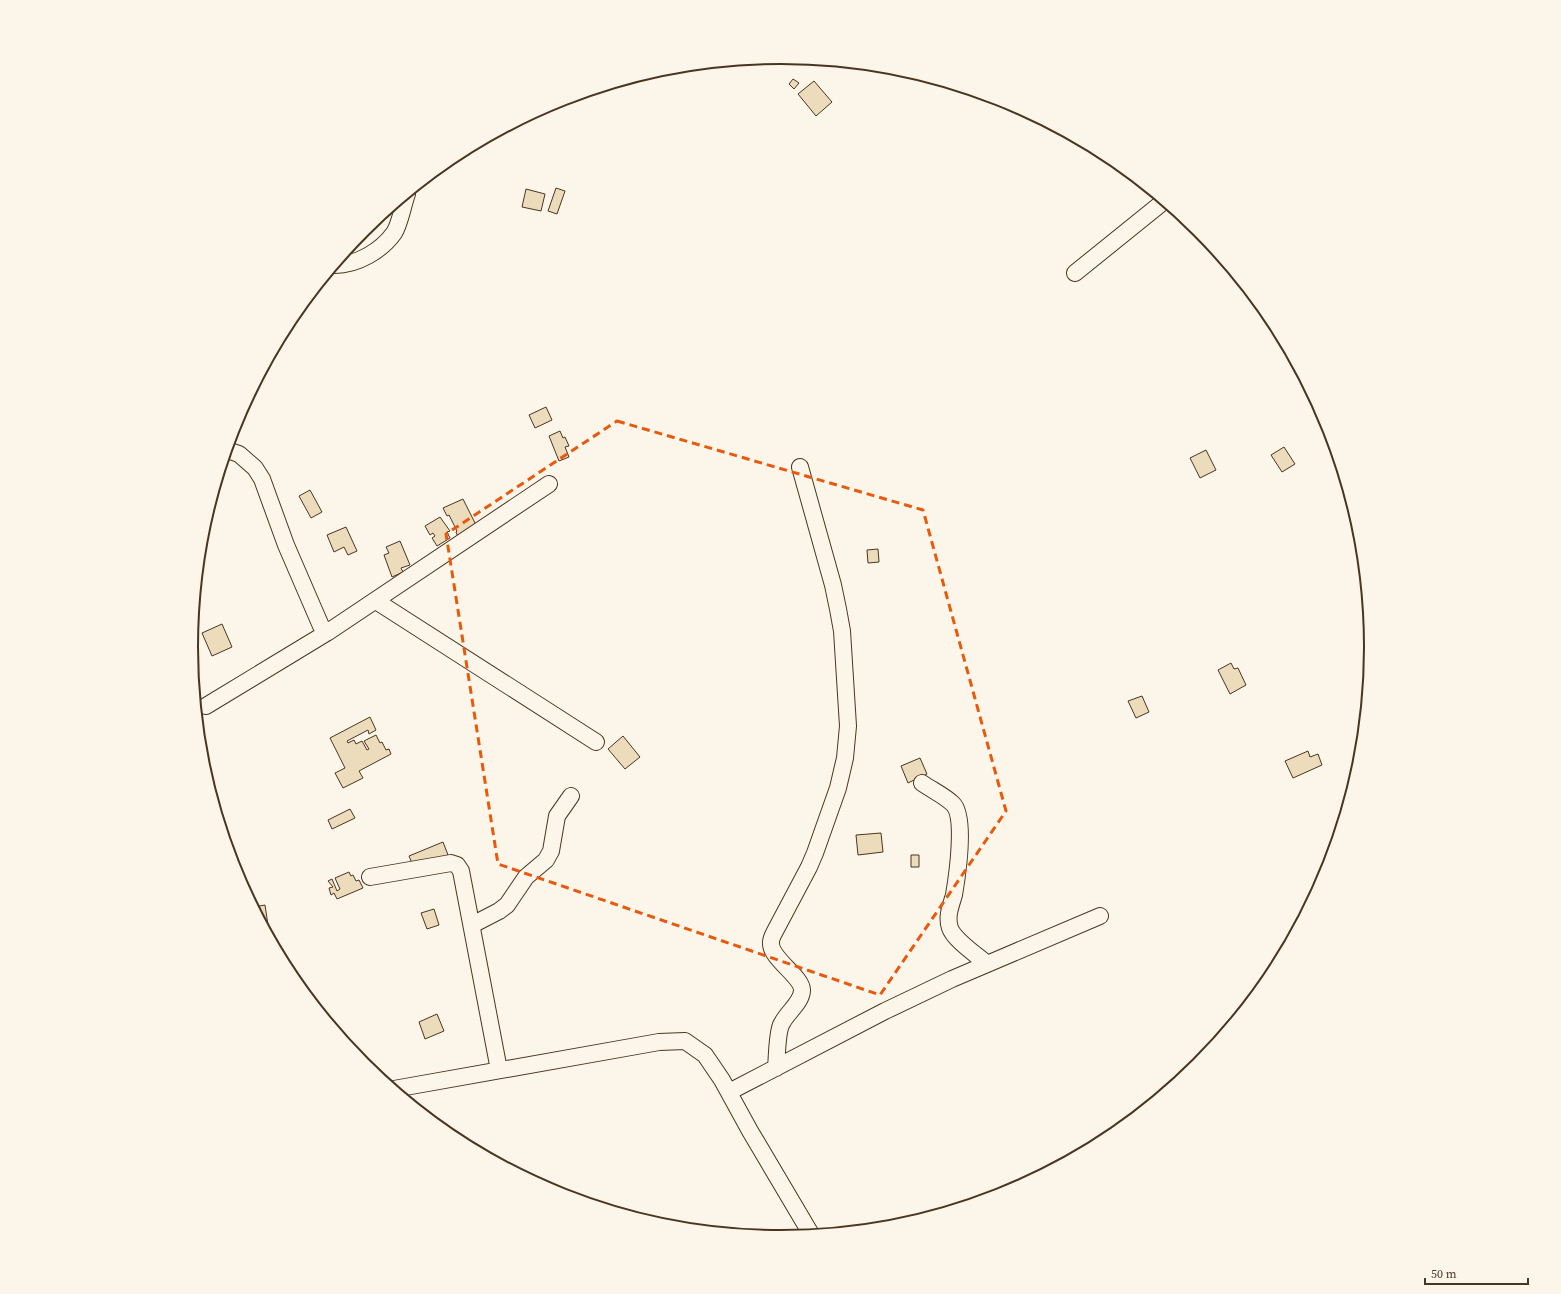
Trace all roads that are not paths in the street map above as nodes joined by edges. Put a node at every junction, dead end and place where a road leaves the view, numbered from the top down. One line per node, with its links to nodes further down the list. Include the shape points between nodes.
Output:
1 (403, 203): 3 (street, via 394,232 382,246 365,258)
2 (1160, 205): 4 (street)
3 (341, 265)
4 (1075, 273)
5 (231, 451): 9 (street, via 239,454 255,468 262,479 286,545 318,620)
6 (800, 467): 18 (street, via 838,609 842,631 848,726 845,758 838,788 815,853 770,942 774,952 800,983 802,990 799,999 780,1026)
7 (549, 484): 8 (street)
8 (376, 600): 9 (street); 11 (street)
9 (328, 632): 10 (street)
10 (206, 706)
11 (596, 742)
12 (922, 784): 17 (street, via 954,805 958,812 958,873 948,917 949,927 953,935)
13 (571, 796): 16 (street, via 558,816 551,850 546,860 526,877 507,905)
14 (370, 876): 16 (street, via 451,863 457,865 461,871)
15 (1100, 916): 17 (street)
16 (472, 925): 19 (street)
17 (987, 964): 18 (street, via 885,1011)
18 (776, 1068): 21 (street)
19 (499, 1070): 20 (street); 21 (street, via 658,1042 685,1041 705,1055)
20 (400, 1088)
21 (729, 1092): 22 (street)
22 (808, 1229)

